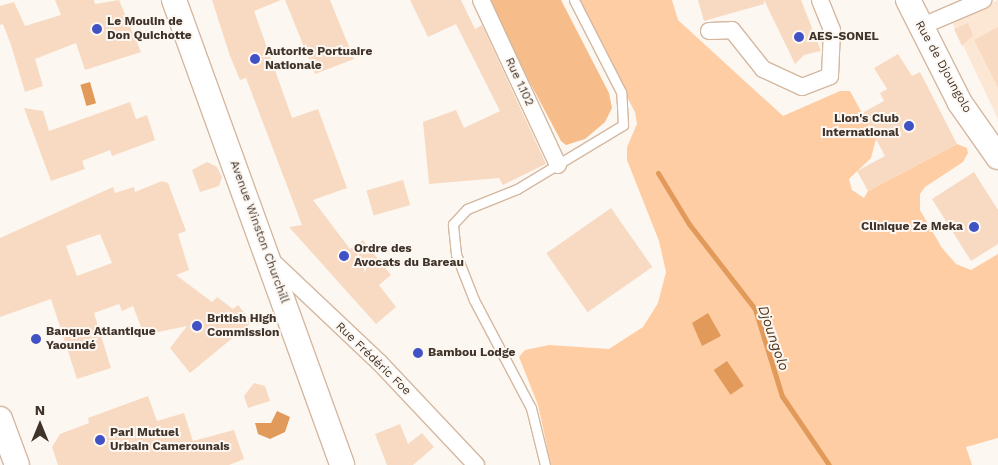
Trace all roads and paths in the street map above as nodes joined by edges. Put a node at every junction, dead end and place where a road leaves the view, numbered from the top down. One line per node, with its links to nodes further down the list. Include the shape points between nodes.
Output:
1 (174, 0): 11 (street, Avenue Winston Churchill)
2 (481, 0): 10 (street, Rue 1.102)
3 (574, 0): 10 (lane, via 621,92 625,110 623,125)
4 (820, 0): 8 (street, via 832,30 830,76 802,87 763,69 732,30)
5 (908, 0): 7 (street, Rue de Djoungolo)
6 (983, 0): 7 (street)
7 (920, 27): 9 (street, Rue de Djoungolo, via 960,103)
8 (709, 31)
9 (998, 157)
10 (558, 165): 16 (lane, via 517,189 467,209 453,224 456,254 474,300 531,408)
11 (268, 256): 14 (street, Avenue Winston Churchill); 15 (street, Rue Frédéric Foe, via 380,363)
12 (0, 419): 13 (street)
13 (17, 465)
14 (342, 465)
15 (476, 465)
16 (545, 465)

